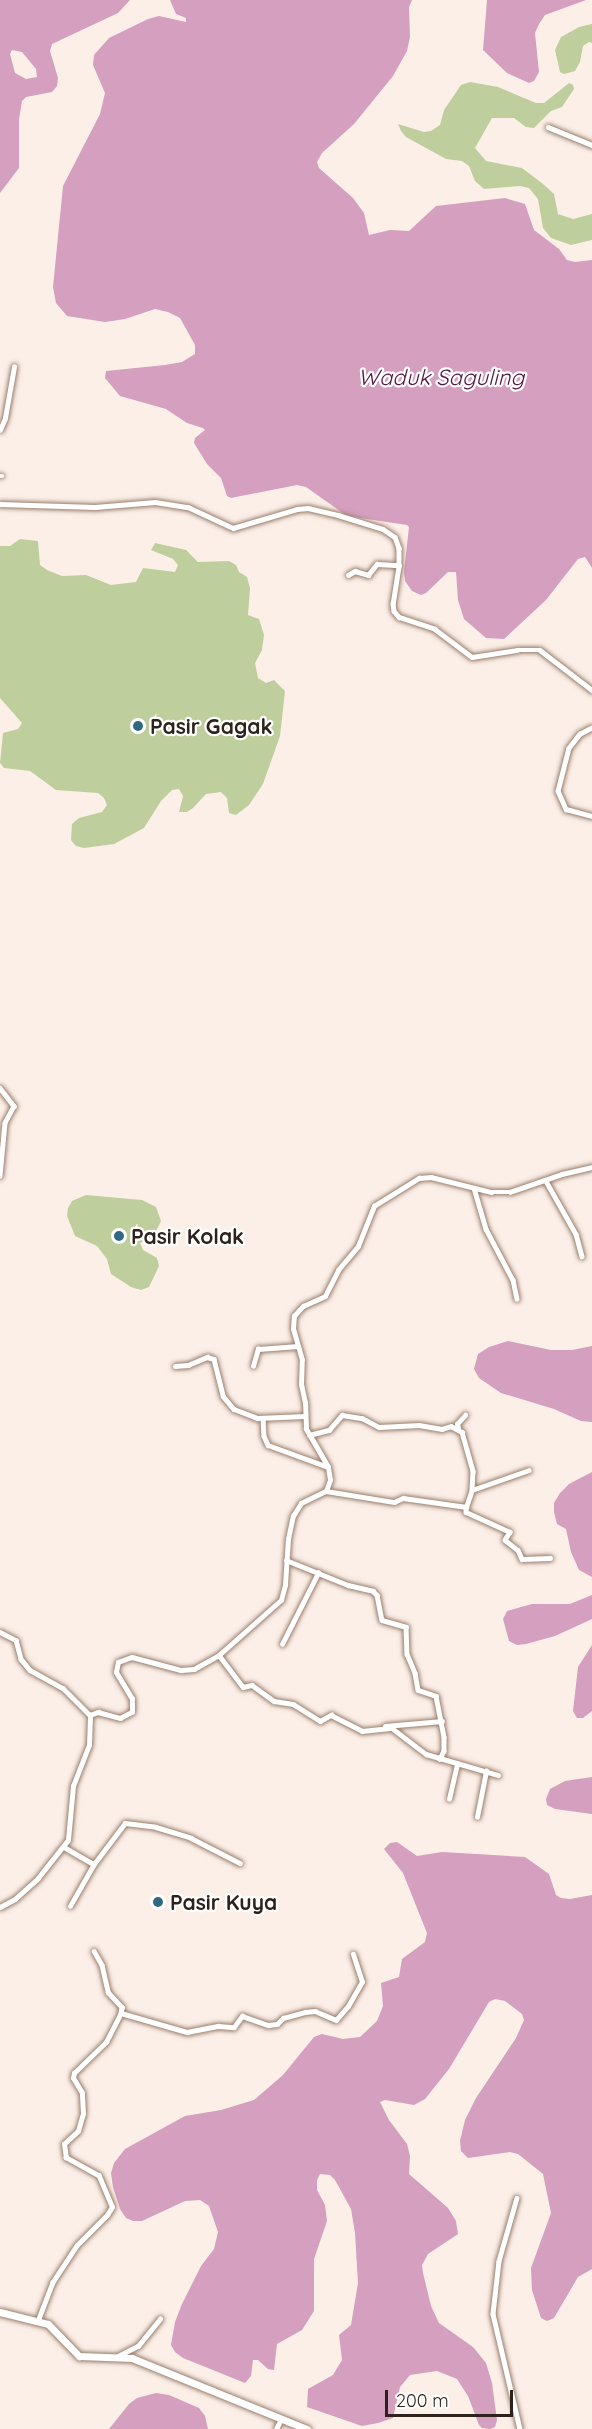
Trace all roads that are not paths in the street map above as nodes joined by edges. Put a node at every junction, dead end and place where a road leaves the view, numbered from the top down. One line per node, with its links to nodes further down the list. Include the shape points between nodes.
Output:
1 (548, 127): 2 (street)
2 (592, 145)
3 (14, 367): 4 (street)
4 (0, 430)
5 (0, 504): 6 (street, via 95,507 155,502 188,507 233,528 308,508 390,532 398,543)
6 (399, 565): 7 (street, via 376,564 368,575 355,571); 8 (street, via 393,604 399,617 435,629 472,657 540,650)
7 (348, 575)
8 (592, 690)
9 (592, 728): 10 (street, via 580,734 569,748 558,792 566,810)
10 (592, 816)
11 (0, 1088): 13 (street, via 14,1106 5,1123)
12 (592, 1167): 14 (street)
13 (0, 1176)
14 (546, 1180): 15 (street, via 510,1192); 16 (street, via 576,1234)
15 (474, 1188): 17 (street, via 484,1223 513,1280); 18 (street, via 431,1177 419,1178 377,1203 358,1246 338,1270 325,1296 303,1306 294,1316 292,1329)
16 (582, 1256)
17 (517, 1299)
18 (297, 1346): 20 (street, via 258,1349); 22 (street, via 303,1365)
19 (176, 1366): 23 (street, via 207,1357 214,1359 229,1405)
20 (253, 1366)
21 (465, 1415): 24 (street)
22 (305, 1416): 23 (street); 25 (street)
23 (263, 1418): 26 (street, via 268,1444)
24 (458, 1428): 25 (street, via 379,1427 362,1418 342,1415 329,1430); 28 (street, via 472,1465)
25 (309, 1435): 26 (street)
26 (328, 1467): 29 (street, via 330,1480)
27 (529, 1470): 28 (street)
28 (472, 1490): 30 (street)
29 (326, 1491): 30 (street, via 394,1502 403,1498); 32 (street, via 305,1500 296,1509)
30 (466, 1507): 31 (street, via 466,1512 510,1531 505,1540 518,1550 522,1559)
31 (550, 1558)
32 (286, 1560): 33 (street); 36 (street, via 281,1600)
33 (318, 1573): 35 (street); 38 (street, via 375,1592 382,1620 406,1627 408,1657 418,1690 436,1694)
34 (0, 1632): 37 (street, via 16,1640 21,1659 30,1670 63,1688)
35 (282, 1644)
36 (219, 1655): 37 (street, via 188,1670 132,1657 121,1660 116,1672 132,1699 132,1712 120,1718 98,1712); 39 (street, via 243,1687 252,1685 274,1701 293,1704 320,1720 330,1714 362,1731)
37 (90, 1715): 46 (street, via 91,1733 74,1780 70,1834)
38 (442, 1721): 39 (street, via 390,1724); 40 (street, via 444,1749)
39 (383, 1728): 40 (street, via 392,1728 426,1754)
40 (440, 1759): 41 (street)
41 (457, 1764): 42 (street); 44 (street)
42 (486, 1771): 43 (street); 45 (street)
43 (498, 1775)
44 (449, 1799)
45 (477, 1817)
46 (64, 1847): 47 (street); 50 (street, via 32,1884)
47 (94, 1863): 48 (street, via 125,1823 191,1838); 49 (street)
48 (240, 1863)
49 (70, 1906)
50 (0, 1907)
51 (94, 1951): 53 (street, via 102,1965 108,1992 123,2007)
52 (353, 1954): 53 (street, via 362,1982 336,2020 315,2011 268,2025 242,2016 234,2027 187,2032)
53 (121, 2013): 57 (street, via 106,2042 74,2073 82,2093 83,2114 78,2131 64,2144 66,2158 99,2176 112,2207 77,2245 52,2283)
54 (517, 2198): 62 (street, via 499,2261 492,2314)
55 (0, 2312): 57 (main road)
56 (160, 2319): 58 (street, via 138,2346)
57 (39, 2320): 58 (main road, via 48,2324 79,2356)
58 (117, 2357): 59 (main road, via 157,2367)
59 (281, 2419): 60 (street); 61 (main road)
60 (276, 2429)
61 (307, 2429)
62 (520, 2429)

